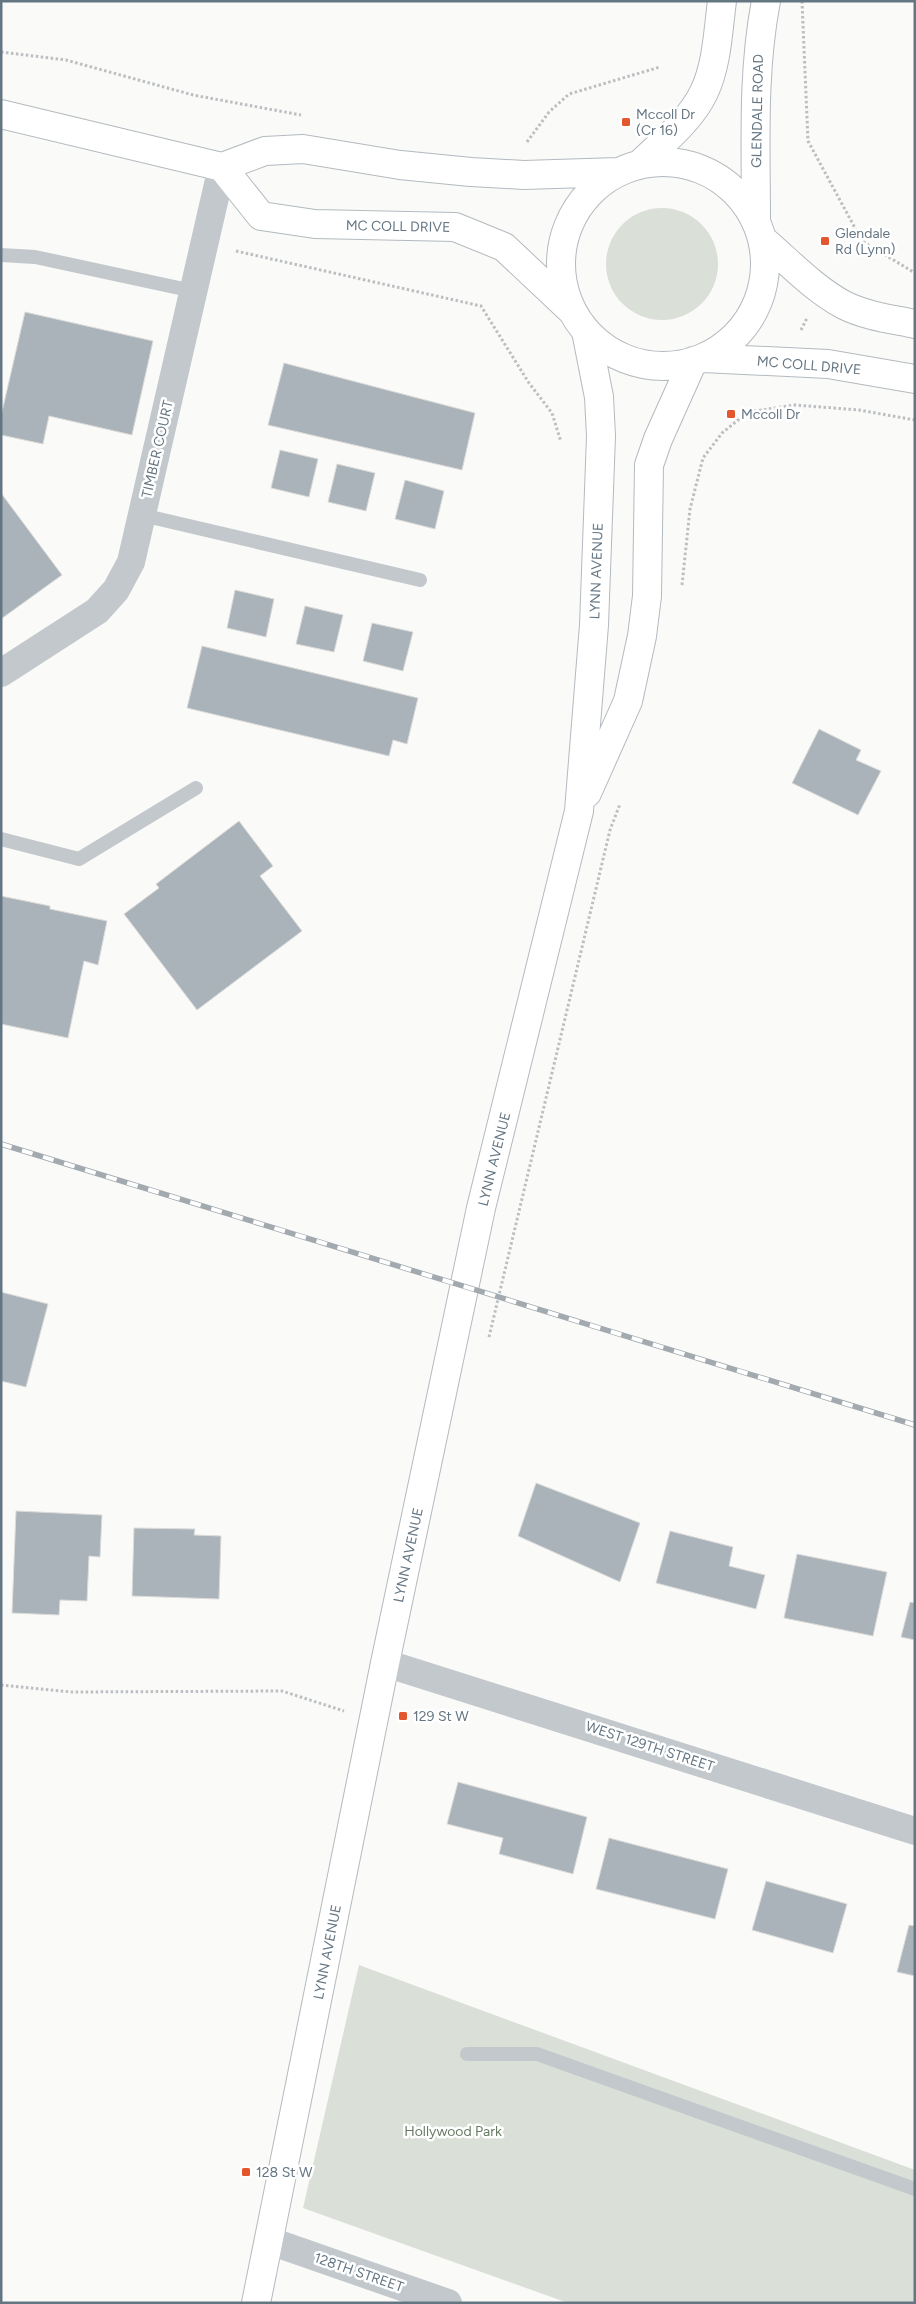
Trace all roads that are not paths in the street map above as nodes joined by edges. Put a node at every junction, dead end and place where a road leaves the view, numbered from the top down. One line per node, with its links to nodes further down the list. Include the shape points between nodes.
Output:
1 (722, 1): 5 (main road, via 713,66 704,93 685,119)
2 (766, 1): 6 (main road, GLENDALE ROAD, via 759,38 756,92)
3 (1, 114): 4 (main road)
4 (222, 167): 5 (main road, via 264,151 303,149 400,165 471,172 524,174); 8 (street, TIMBER COURT); 9 (main road, MC COLL DRIVE, via 261,216 315,224 455,227 481,237 504,247)
5 (629, 168): 6 (main road, via 668,161 695,166 720,179 741,197); 9 (main road, via 595,186 577,206 566,230 560,257 562,284)
6 (759, 231): 10 (main road, via 823,292 845,305 875,316); 12 (main road, GLENDALE ROAD, via 765,269 760,297 747,322 728,343)
7 (1, 255): 8 (lane, via 35,257)
8 (193, 291): 14 (street, TIMBER COURT)
9 (571, 309): 11 (main road)
10 (915, 324)
11 (586, 331): 12 (main road, via 603,347 646,364 670,366); 18 (main road, LYNN AVENUE, via 598,397 601,436 594,625)
12 (698, 360): 13 (main road, MC COLL DRIVE, via 828,364); 18 (main road, LYNN AVENUE, via 649,464 647,596 642,636 628,701)
13 (915, 379)
14 (142, 514): 15 (lane); 16 (street, TIMBER COURT, via 130,562 116,590 97,611)
15 (420, 580)
16 (1, 673)
17 (196, 788): 19 (lane, via 79,859)
18 (579, 811): 20 (main road, LYNN AVENUE, via 481,1208)
19 (1, 839)
20 (385, 1662): 21 (street, WEST 129TH STREET); 24 (main road, LYNN AVENUE)
21 (915, 1831)
22 (467, 2054): 23 (lane, via 537,2054)
23 (915, 2189)
24 (270, 2241): 25 (main road, LYNN AVENUE); 26 (street, 128TH STREET)
25 (256, 2303)
26 (448, 2303)

